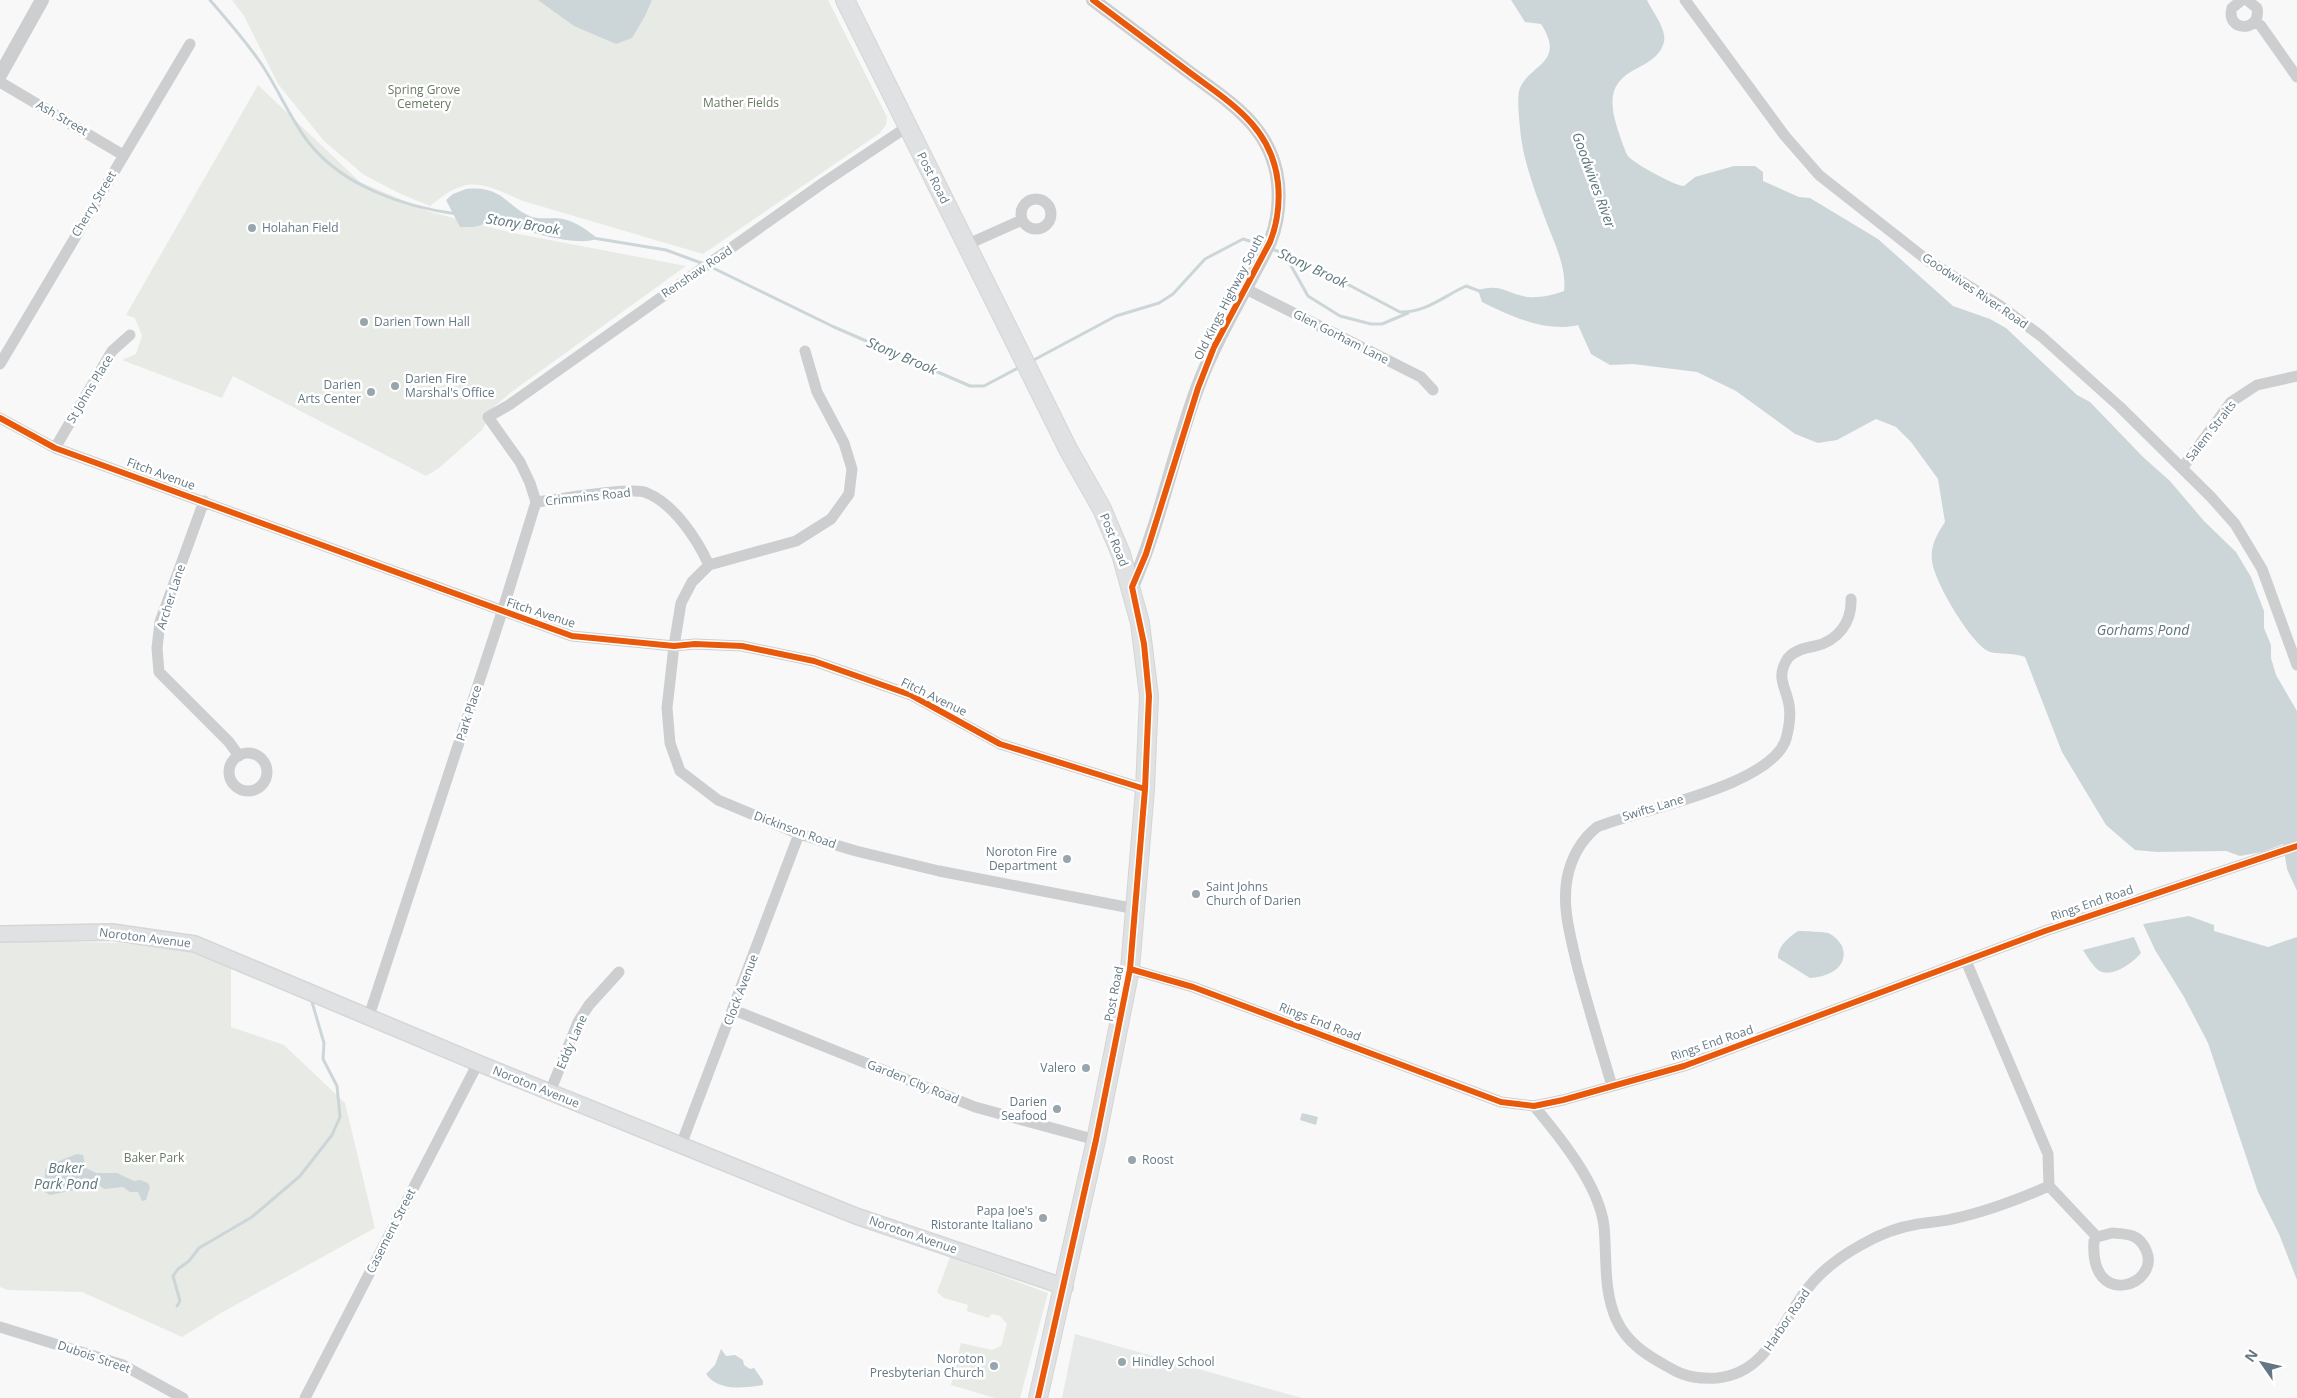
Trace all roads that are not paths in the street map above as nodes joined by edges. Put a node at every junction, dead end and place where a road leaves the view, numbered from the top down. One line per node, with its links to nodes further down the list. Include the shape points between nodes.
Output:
1 (42, 0): 9 (street)
2 (845, 0): 12 (main road, Post Road)
3 (1093, 0): 16 (street, Old Kings Highway South, via 1221,96 1260,132 1273,155 1280,200 1275,228)
4 (1685, 0): 24 (street, Goodwives River Road, via 1785,136 1819,175 1927,260 2000,305 2042,336)
5 (2242, 0): 7 (street, via 2232,8 2232,21 2244,27)
6 (2247, 0): 7 (street, via 2257,8)
7 (2256, 21): 10 (street)
8 (190, 44): 13 (street, Cherry Street)
9 (0, 75)
10 (2297, 77)
11 (0, 82): 13 (street, Ash Street)
12 (908, 127): 15 (main road, Post Road); 26 (street, Renshaw Road, via 488,418 520,462)
13 (124, 155): 19 (street, Cherry Street)
14 (1022, 220): 15 (street)
15 (966, 245): 28 (main road, Post Road, via 1068,449 1102,509)
16 (1246, 289): 21 (street, Glen Gorham Lane, via 1421,377); 28 (street, Old Kings Highway South, via 1214,347 1198,388 1146,554)
17 (130, 335): 23 (street, St Johns Place, via 112,351)
18 (806, 351): 27 (street, via 817,392 844,443 852,469 849,494 832,519 796,541)
19 (0, 364)
20 (2297, 376): 24 (street, Salem Straits, via 2257,385 2231,402)
21 (1433, 390)
22 (0, 418): 23 (street, Fitch Avenue)
23 (55, 448): 25 (street, Fitch Avenue)
24 (2183, 468): 32 (street, Goodwives River Road, via 2211,496 2247,541 2262,569)
25 (204, 501): 30 (street, Fitch Avenue); 33 (street, Archer Lane, via 160,622 157,648 160,672)
26 (536, 502): 27 (street, Crimmins Road, via 614,492 646,492 665,502 699,542); 30 (street, Park Place)
27 (709, 565): 31 (street, Dickinson Road, via 692,582 681,603)
28 (1132, 587): 34 (main road, Post Road, via 1144,644 1149,696)
29 (1851, 599): 45 (street, Swifts Lane, via 1848,621 1830,641 1795,652 1782,668 1781,683 1790,708 1788,729 1781,750 1771,761 1754,773 1721,786 1597,827 1577,851 1567,879 1566,916 1583,990)
30 (502, 612): 31 (street, Fitch Avenue, via 572,636); 43 (street, Park Place)
31 (674, 646): 34 (street, Fitch Avenue, via 742,646 814,661 911,695 1000,744); 35 (street, Dickinson Road, via 667,708 670,743 680,772 718,800)
32 (2297, 665)
33 (239, 756)
34 (1145, 789): 37 (main road, Post Road)
35 (799, 834): 37 (street, Dickinson Road, via 939,871); 42 (street, Clock Avenue)
36 (2297, 846): 39 (street, Rings End Road, via 2130,901)
37 (1136, 909): 40 (main road, Post Road)
38 (0, 934): 43 (main road, Noroton Avenue, via 112,932 195,944)
39 (1966, 962): 45 (street, Rings End Road, via 1684,1066); 50 (street, via 2048,1154)
40 (1130, 968): 47 (street, Rings End Road, via 1193,987 1501,1102); 48 (main road, Post Road)
41 (619, 972): 46 (street, Eddy Lane, via 578,1022)
42 (734, 1010): 48 (street, Garden City Road, via 975,1107); 49 (street, Clock Avenue)
43 (368, 1016): 44 (main road, Noroton Avenue)
44 (478, 1063): 46 (main road, Noroton Avenue); 55 (street, Casement Street)
45 (1612, 1086): 47 (street, Rings End Road)
46 (550, 1092): 49 (main road, Noroton Avenue)
47 (1534, 1106): 50 (street, Harbor Road, via 1598,1201 1604,1226 1611,1304 1617,1320 1639,1350 1683,1375 1704,1379 1730,1376 1759,1360 1812,1283 1838,1259 1861,1244 1916,1224 1951,1220 2000,1207)
48 (1096, 1140): 52 (main road, Post Road)
49 (682, 1145): 52 (main road, Noroton Avenue, via 856,1216)
50 (2049, 1186): 51 (street)
51 (2097, 1237): 51 (street, via 2112,1233 2134,1235 2140,1239 2148,1255 2142,1276 2125,1286 2105,1282 2094,1264 2094,1241)
52 (1065, 1287): 56 (main road, Post Road)
53 (0, 1327): 54 (street, Dubois Street, via 123,1365)
54 (183, 1398)
55 (305, 1398)
56 (1038, 1398)

